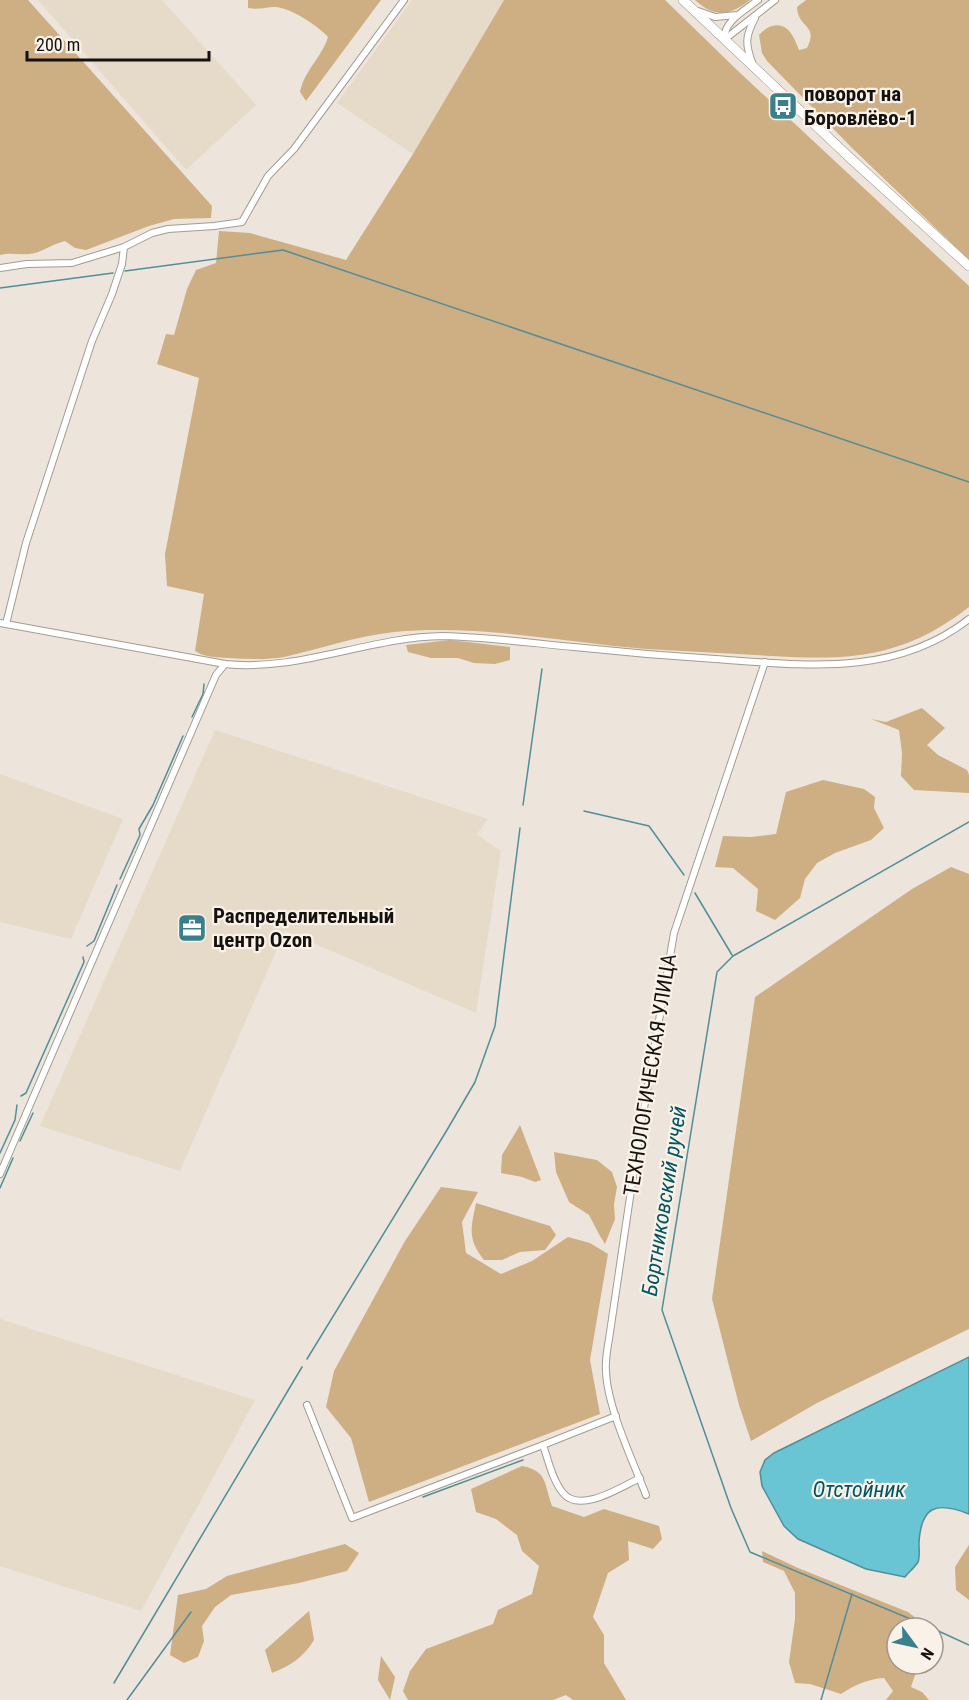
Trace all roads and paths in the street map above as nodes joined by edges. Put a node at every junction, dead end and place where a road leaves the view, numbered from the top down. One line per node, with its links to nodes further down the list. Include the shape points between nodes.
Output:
1 (404, 0): 10 (street, via 294,149 268,176 242,222 168,229)
2 (683, 0): 5 (main road)
3 (758, 0): 6 (street)
4 (775, 0): 7 (street)
5 (693, 9): 6 (street, via 715,17); 8 (main road)
6 (741, 14): 8 (street, via 728,25)
7 (757, 15): 8 (street); 9 (street, via 747,41)
8 (725, 39): 9 (main road)
9 (755, 68): 11 (main road)
10 (124, 247): 12 (street, via 72,262); 14 (street, via 122,264 92,341)
11 (969, 266)
12 (0, 268)
13 (969, 619): 15 (street, via 931,643 878,659 828,665)
14 (3, 623): 16 (street)
15 (765, 662): 16 (street, via 443,636 406,639 274,665); 19 (street, ТЕХНОЛОГИЧЕСКАЯ УЛИЦА, via 669,954 608,1349 606,1377)
16 (225, 664): 17 (street, via 216,675)
17 (0, 1174)
18 (307, 1405): 23 (street)
19 (616, 1416): 20 (street); 21 (street, ТЕХНОЛОГИЧЕСКАЯ УЛИЦА)
20 (543, 1446): 21 (street, via 561,1491 574,1501 591,1500); 23 (street)
21 (640, 1478): 22 (street, ТЕХНОЛОГИЧЕСКАЯ УЛИЦА)
22 (646, 1495)
23 (352, 1518): 24 (street)
24 (344, 1521)

